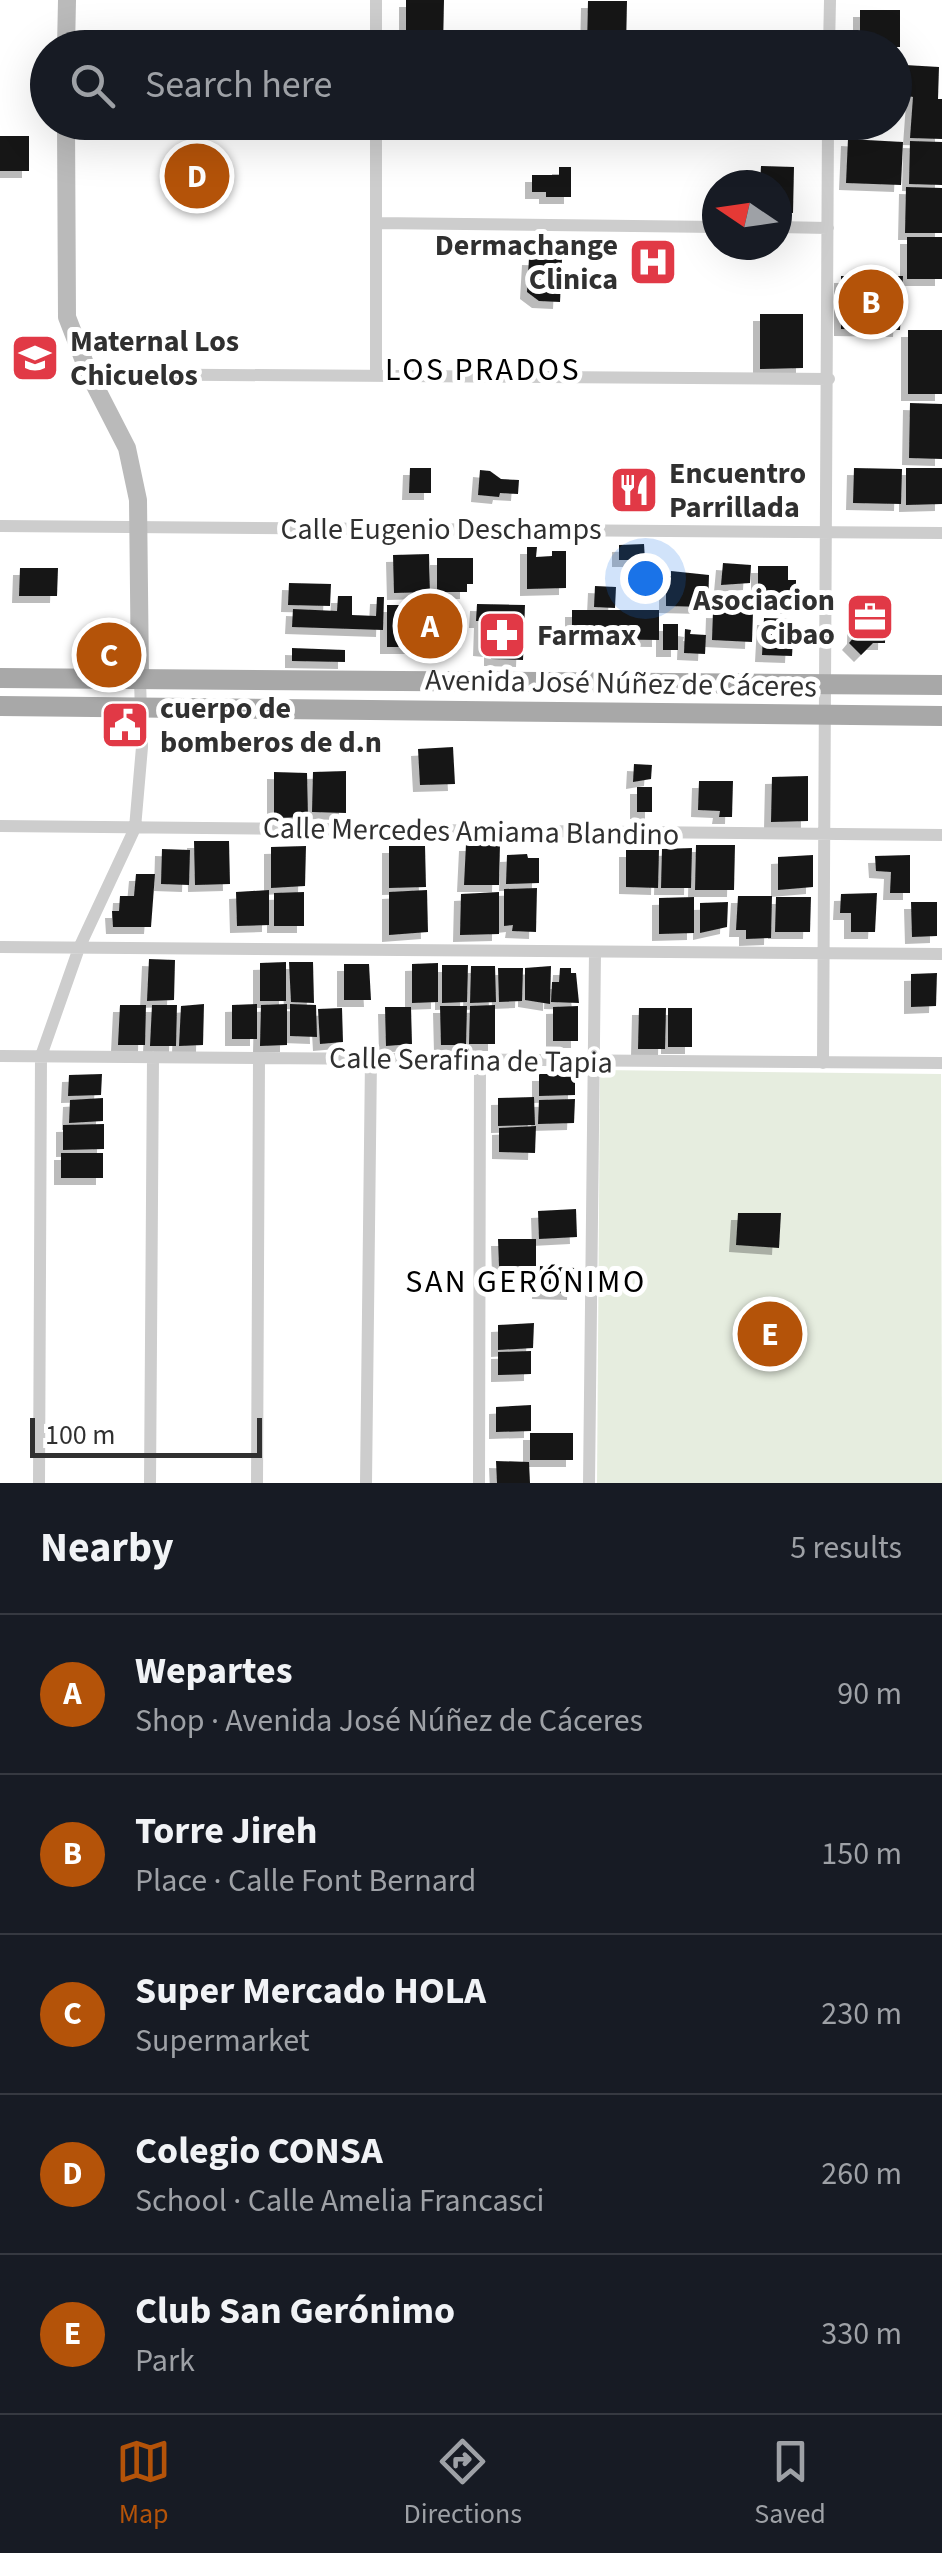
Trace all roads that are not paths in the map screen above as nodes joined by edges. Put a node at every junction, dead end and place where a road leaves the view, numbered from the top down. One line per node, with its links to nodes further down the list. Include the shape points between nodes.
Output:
1 (67, 0): 4 (street)
2 (376, 0): 5 (street)
3 (830, 0): 6 (street)
4 (66, 30)
5 (376, 30)
6 (829, 30)
7 (66, 140): 14 (street, via 67,316)
8 (376, 140): 10 (street)
9 (828, 140): 13 (street)
10 (376, 223): 11 (street); 15 (street)
11 (702, 226)
12 (792, 227): 13 (street)
13 (828, 228): 16 (street)
14 (89, 374): 15 (street); 18 (street, via 126,448 138,500)
15 (376, 376): 16 (street)
16 (829, 379): 19 (street)
17 (0, 526): 18 (street, Calle Eugenio Deschamps)
18 (136, 526): 19 (street, Calle Eugenio Deschamps); 22 (street)
19 (826, 532): 20 (street, Calle Eugenio Deschamps); 23 (street)
20 (942, 533)
21 (0, 678): 22 (main road, Avenida José Núñez de Cáceres)
22 (140, 679): 23 (main road, Avenida José Núñez de Cáceres); 26 (street)
23 (825, 684): 24 (main road, Avenida José Núñez de Cáceres); 27 (street)
24 (942, 685)
25 (0, 706): 26 (main road, Avenida José Núñez de Cáceres)
26 (140, 708): 27 (main road, Avenida José Núñez de Cáceres); 30 (street)
27 (824, 715): 28 (main road, Avenida José Núñez de Cáceres); 31 (street)
28 (942, 716)
29 (0, 826): 30 (street, Calle Mercedes Amiama Blandino)
30 (135, 828): 31 (street, Calle Mercedes Amiama Blandino); 34 (street)
31 (825, 834): 32 (street, Calle Mercedes Amiama Blandino); 36 (street)
32 (942, 835)
33 (0, 947): 34 (street)
34 (79, 948): 35 (street); 39 (street)
35 (595, 952): 36 (street); 44 (street)
36 (824, 954): 37 (street); 45 (street)
37 (942, 954)
38 (0, 1056): 39 (street, Calle Serafina de Tapia)
39 (41, 1056): 40 (street, Calle Serafina de Tapia); 47 (street)
40 (153, 1057): 41 (street, Calle Serafina de Tapia); 48 (street)
41 (259, 1058): 42 (street, Calle Serafina de Tapia); 49 (street)
42 (371, 1059): 43 (street, Calle Serafina de Tapia); 50 (street)
43 (480, 1060): 44 (street, Calle Serafina de Tapia); 51 (street)
44 (594, 1061): 45 (street, Calle Serafina de Tapia); 52 (street)
45 (823, 1063): 46 (street, Calle Serafina de Tapia)
46 (942, 1063)
47 (38, 1483)
48 (150, 1483)
49 (257, 1483)
50 (366, 1483)
51 (479, 1483)
52 (588, 1483)

